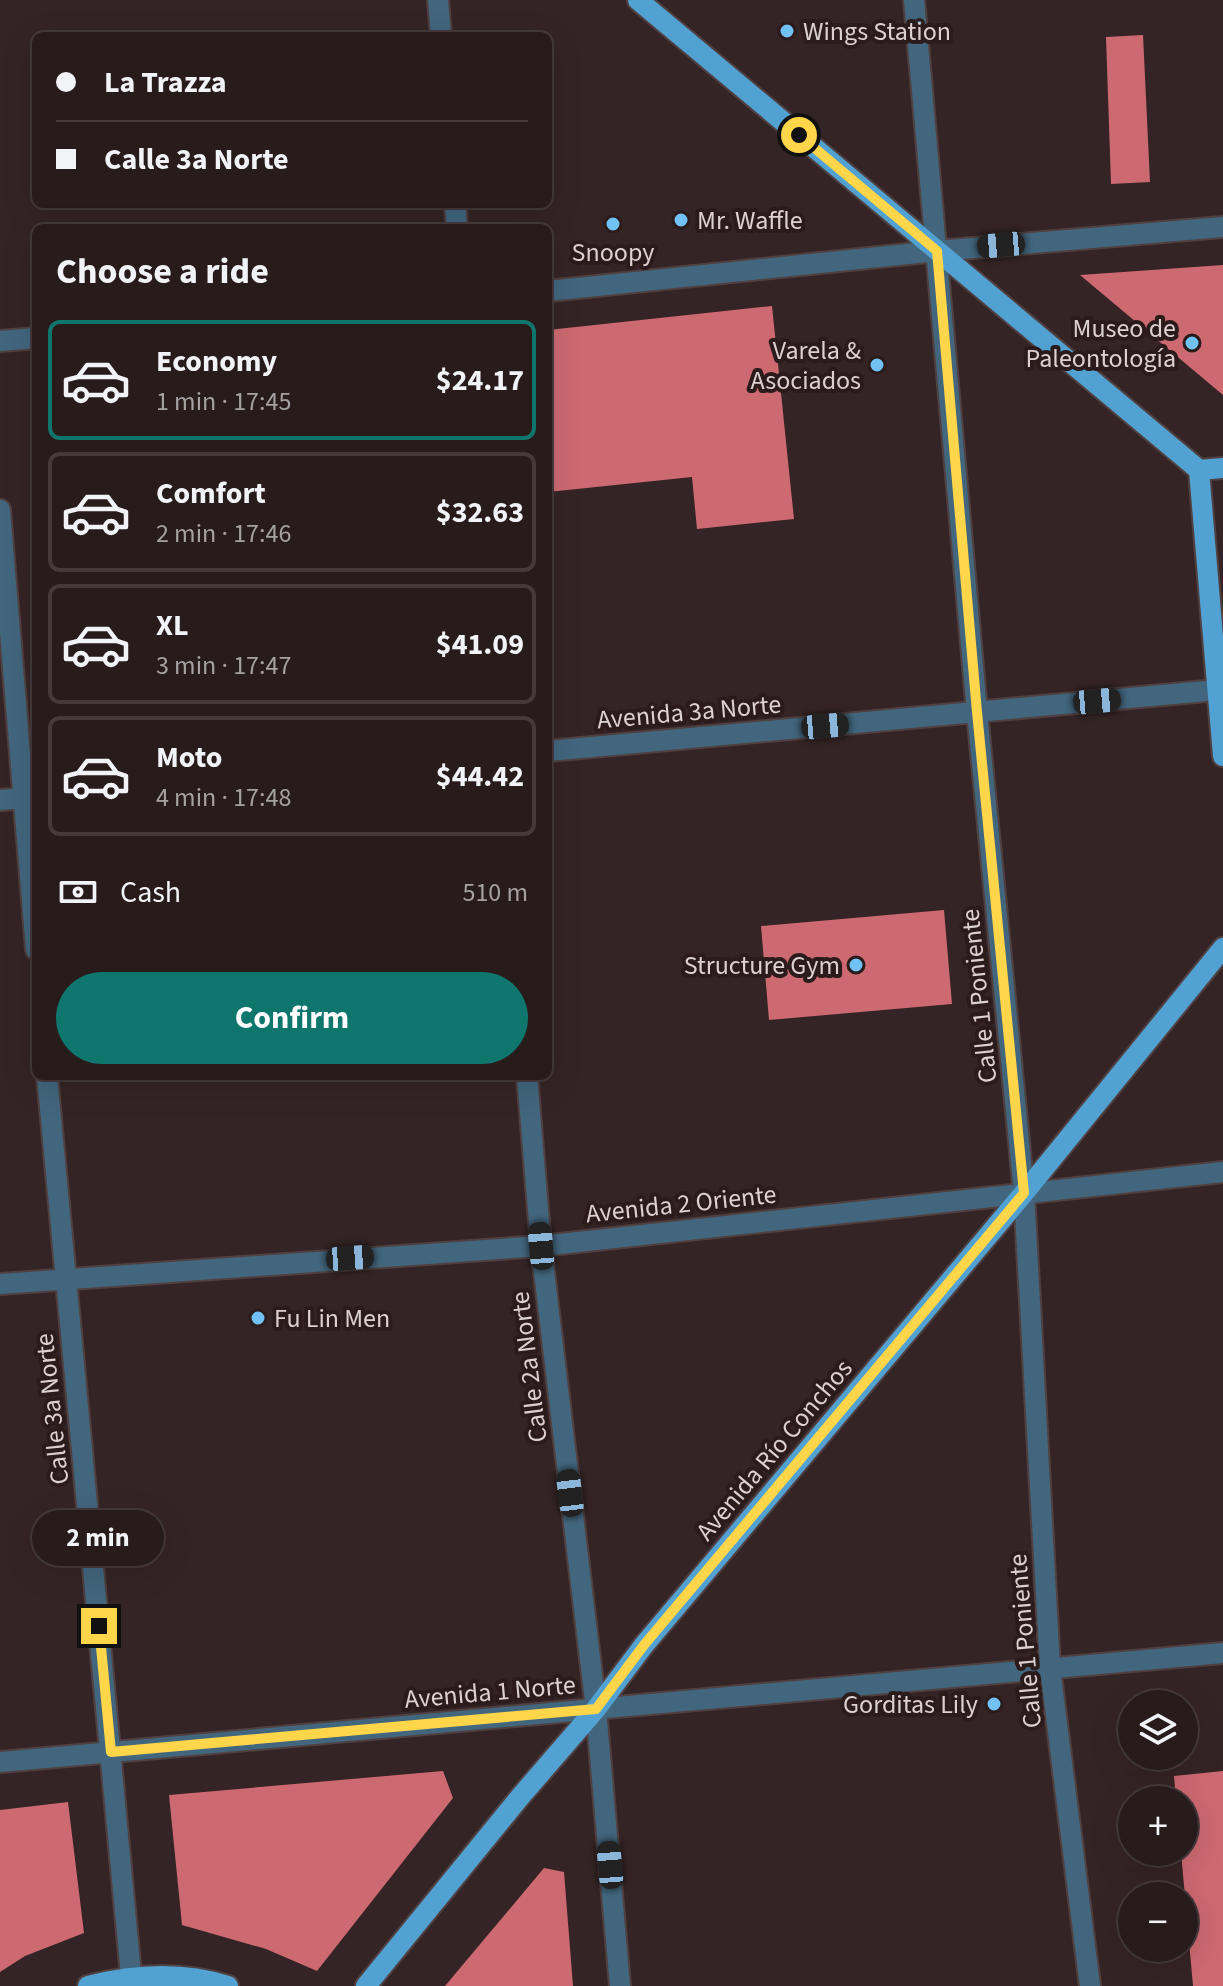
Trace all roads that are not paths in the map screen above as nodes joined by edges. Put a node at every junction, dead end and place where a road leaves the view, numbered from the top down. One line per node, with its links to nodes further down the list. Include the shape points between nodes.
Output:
1 (438, 0): 4 (street)
2 (638, 0): 6 (main road)
3 (914, 0): 6 (street, Calle 1 Poniente)
4 (441, 32)
5 (1223, 227): 6 (street)
6 (937, 251): 7 (street); 11 (main road); 14 (street, Calle 1 Poniente)
7 (552, 291)
8 (32, 338): 9 (street)
9 (0, 341)
10 (1223, 468): 11 (main road)
11 (1199, 470): 13 (main road)
12 (0, 510): 17 (street)
13 (1217, 690): 14 (street, Avenida 3a Norte); 16 (main road)
14 (977, 712): 15 (street, Avenida 3a Norte); 24 (street, Calle 1 Poniente)
15 (552, 751)
16 (1223, 756)
17 (30, 798): 18 (street); 19 (street)
18 (0, 800)
19 (32, 848)
20 (1223, 948): 24 (main road, Avenida Río Conchos)
21 (47, 1080): 26 (street, Calle 3a Norte)
22 (527, 1080): 25 (street, Calle 2a Norte)
23 (1223, 1172): 24 (street, Avenida 2 Oriente)
24 (1024, 1193): 25 (street, Avenida 2 Oriente); 29 (street, Calle 1 Poniente); 30 (main road, Avenida Río Conchos)
25 (541, 1246): 26 (street, Avenida 2 Oriente); 30 (street, Calle 2a Norte)
26 (65, 1278): 27 (street, Avenida 2 Oriente); 31 (street, Calle 3a Norte)
27 (0, 1284)
28 (1223, 1653): 29 (street, Avenida 1 Norte)
29 (1050, 1668): 30 (street, Avenida 1 Norte); 38 (street, Calle 1 Poniente)
30 (596, 1709): 31 (street, Avenida 1 Norte); 36 (main road, Avenida Río Conchos); 37 (street, Calle 2a Norte)
31 (111, 1752): 32 (street, Avenida 1 Norte); 33 (street, Calle 3a Norte)
32 (0, 1762)
33 (131, 1975): 34 (main road); 35 (main road, via 201,1977)
34 (88, 1986)
35 (228, 1986)
36 (366, 1986)
37 (620, 1986)
38 (1090, 1986)

